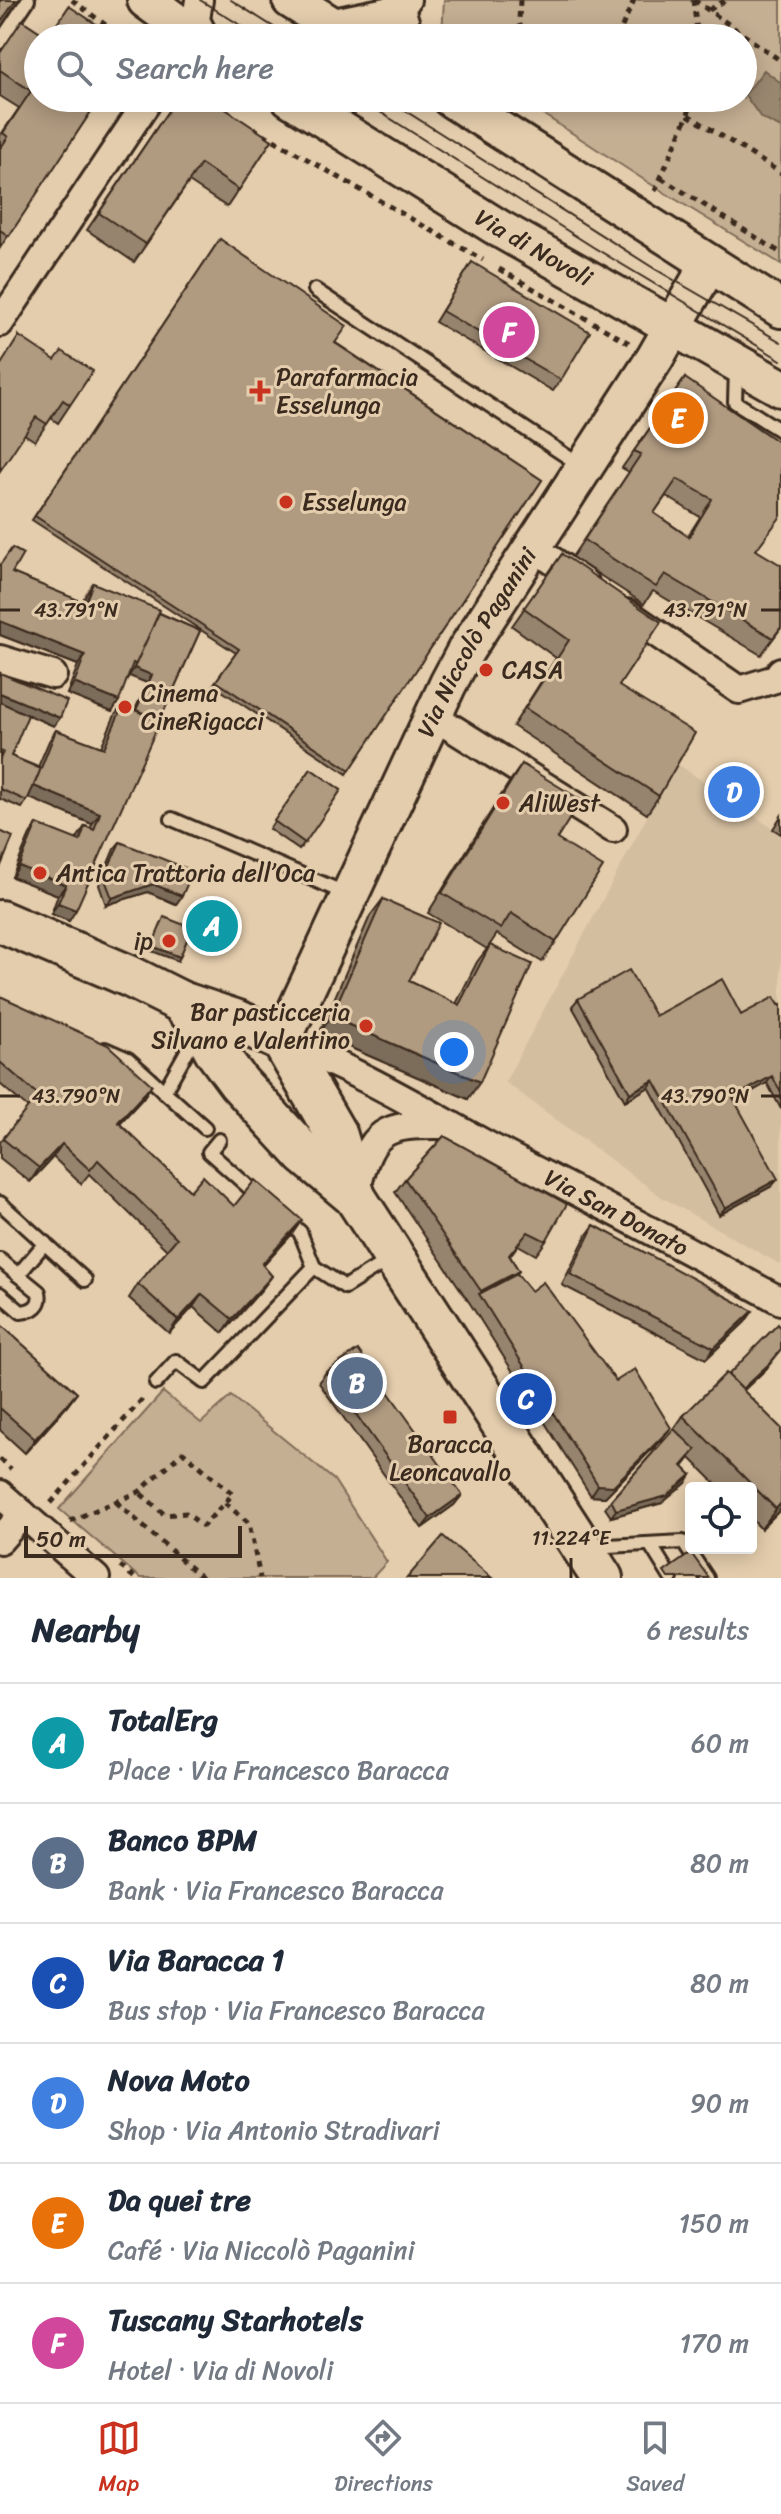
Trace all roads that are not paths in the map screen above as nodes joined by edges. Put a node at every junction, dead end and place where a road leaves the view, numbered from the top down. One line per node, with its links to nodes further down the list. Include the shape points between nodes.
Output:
1 (28, 0): 9 (lane)
2 (146, 0): 5 (street)
3 (291, 0): 6 (street)
4 (404, 4): 7 (street); 8 (street)
5 (187, 24)
6 (329, 24)
7 (357, 24)
8 (408, 24)
9 (0, 42)
10 (141, 112): 16 (street)
11 (312, 112): 17 (street, Via di Novoli, via 500,229)
12 (472, 112): 13 (street)
13 (709, 264): 15 (street); 17 (street, Via Niccolò Paganini)
14 (315, 290): 21 (lane)
15 (781, 309)
16 (0, 323)
17 (673, 325): 18 (street, Via di Novoli); 21 (street, Via Niccolò Paganini)
18 (736, 361): 19 (street, Via di Novoli); 20 (lane, via 735,402)
19 (781, 388)
20 (781, 431)
21 (583, 467): 22 (street, Via Niccolò Paganini)
22 (531, 546): 24 (street, via 739,690 775,679); 26 (street, Via Niccolò Paganini, via 466,650)
23 (0, 659): 25 (street)
24 (781, 671)
25 (53, 675)
26 (433, 716): 28 (street); 29 (street, Via Niccolò Paganini)
27 (172, 819): 29 (lane)
28 (613, 829)
29 (350, 895): 32 (street, Via Niccolò Paganini)
30 (0, 921): 31 (main road, via 129,976)
31 (191, 1014): 32 (main road, via 249,1054 269,1052); 34 (lane, via 181,1065); 38 (main road, via 239,1083 305,1155)
32 (282, 1041): 35 (street, Via San Donato, via 383,1086); 38 (main road, via 337,1136)
33 (100, 1046): 34 (lane, via 128,1059)
34 (164, 1092): 36 (lane)
35 (451, 1125): 38 (street, via 404,1125 379,1137 365,1159); 47 (street, Via San Donato)
36 (205, 1128)
37 (219, 1140): 43 (lane, via 209,1152 300,1232)
38 (355, 1197): 41 (main road)
39 (0, 1203): 40 (lane)
40 (45, 1243): 44 (lane); 45 (lane)
41 (394, 1257): 43 (lane, via 345,1287); 53 (main road)
42 (0, 1260): 44 (lane)
43 (314, 1267): 48 (lane, via 204,1382 176,1361)
44 (18, 1275): 46 (lane, via 39,1292 36,1307 21,1312)
45 (85, 1280)
46 (0, 1294)
47 (781, 1301)
48 (156, 1383)
49 (0, 1494): 50 (street)
50 (28, 1519): 51 (street); 54 (street)
51 (0, 1540)
52 (650, 1544): 53 (lane); 55 (lane); 56 (lane, via 683,1542)
53 (593, 1563)
54 (96, 1578)
55 (671, 1578)
56 (707, 1578)

